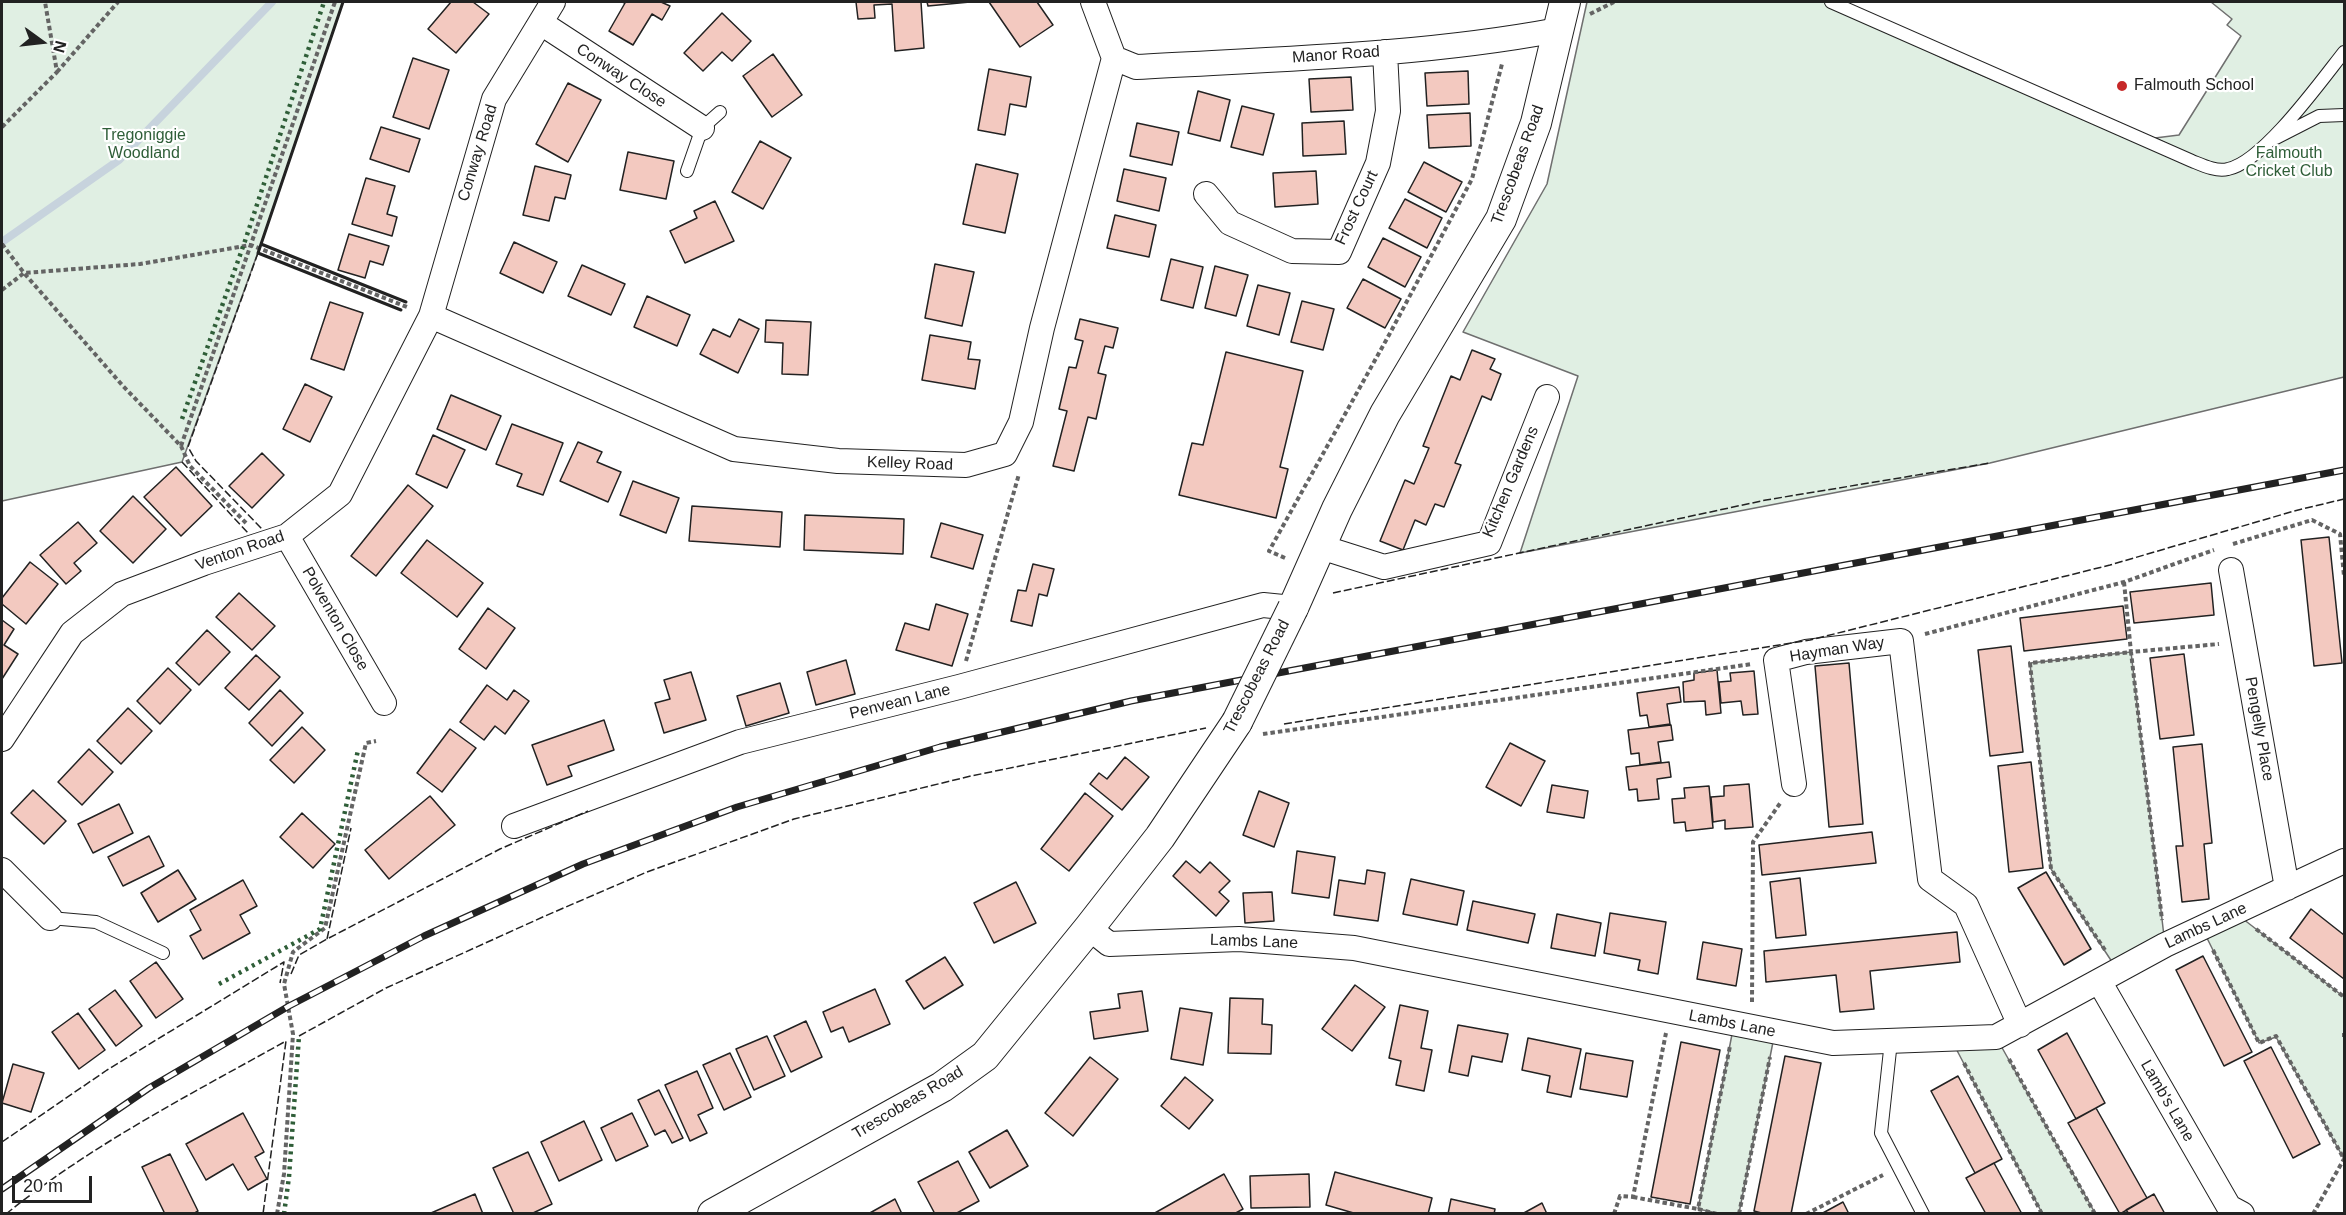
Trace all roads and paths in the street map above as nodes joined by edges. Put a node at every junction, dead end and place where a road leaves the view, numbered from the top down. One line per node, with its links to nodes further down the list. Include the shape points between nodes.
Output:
1 (45, 2): 14 (path)
2 (118, 2): 14 (path)
3 (335, 2): 23 (path)
4 (554, 2): 8 (street, Conway Road)
5 (1093, 2): 13 (street)
6 (1565, 2): 9 (street, Trescobeas Road)
7 (1831, 2): 19 (lane, via 2205,166 2230,169)
8 (541, 23): 18 (street, Conway Close); 26 (street, Conway Road, via 495,99)
9 (1558, 30): 10 (street, Manor Road); 33 (street, Trescobeas Road, via 1536,123 1501,219 1385,414)
10 (1508, 39): 11 (street, Manor Road); 33 (path, via 1472,179 1269,551)
11 (1385, 52): 13 (street, Manor Road, via 1136,67); 21 (street, Frost Court, via 1389,111 1378,163 1339,252 1292,250 1230,223)
12 (2344, 52): 19 (lane)
13 (1114, 58): 29 (street, via 1021,422)
14 (57, 72): 17 (path)
15 (720, 112): 18 (lane)
16 (2344, 115): 19 (lane, via 2319,116)
17 (2, 127)
18 (702, 128): 20 (lane)
19 (2270, 142)
20 (687, 171)
21 (1206, 194)
22 (2, 244): 24 (path)
23 (250, 245): 24 (path, via 141,264); 26 (path); 28 (path)
24 (24, 273): 25 (path); 28 (path)
25 (2, 290)
26 (431, 316): 29 (street, Kelley Road, via 734,449 838,461 966,465); 30 (street, Venton Road, via 340,494)
27 (1547, 397): 33 (street, Kitchen Gardens, via 1489,543 1384,567)
28 (181, 446): 30 (path, via 190,466)
29 (1005, 454): 42 (path, via 1020,470)
30 (276, 540): 43 (street, Polventon Close); 45 (street, Venton Road, via 122,594 72,633)
31 (2227, 546): 35 (path, via 2312,520 2340,534)
32 (2216, 550): 36 (path)
33 (1316, 558): 37 (street, Trescobeas Road)
34 (2230, 570): 39 (street, Pengelly Place)
35 (2344, 576)
36 (2124, 582): 38 (path); 40 (path)
37 (1293, 608): 42 (street, Penvean Lane, via 1263,605); 44 (street, Trescobeas Road, bridge)
38 (1901, 641): 41 (street, Hayman Way, via 1806,652); 61 (street, Hayman Way, via 1930,879 1966,905)
39 (2243, 642): 40 (path); 51 (street, Pengelly Place)
40 (2131, 652): 56 (path); 58 (path, via 2030,663 2051,868)
41 (1776, 660): 44 (path); 47 (street, Hayman Way)
42 (959, 687): 48 (street, Penvean Lane, via 740,742)
43 (384, 703)
44 (1231, 730): 54 (street, Trescobeas Road, via 1160,837)
45 (2, 739)
46 (376, 741): 70 (path, via 366,743 326,928 293,952 284,984 293,1034 284,1174)
47 (1794, 784): 62 (path, via 1753,842)
48 (514, 826)
49 (2344, 861): 51 (street, Lambs Lane)
50 (2, 870): 53 (street)
51 (2287, 888): 52 (street, Lambs Lane)
52 (2234, 912): 55 (street, Lambs Lane); 59 (path)
53 (50, 918): 57 (lane, via 96,921)
54 (1089, 928): 60 (street, Lambs Lane, via 1109,944 1239,939 1353,948); 71 (street, Trescobeas Road, via 985,1056 942,1087)
55 (2202, 928): 56 (street, Lambs Lane); 66 (path, via 2259,1043 2276,1036)
56 (2165, 945): 58 (street, Lambs Lane)
57 (163, 953)
58 (2108, 976): 61 (street, Lambs Lane); 79 (street, Lamb's Lane, via 2229,1207)
59 (2344, 997)
60 (1670, 1012): 62 (street, Lambs Lane); 68 (path)
61 (2020, 1025): 63 (street, Lambs Lane)
62 (1754, 1028): 65 (street, Lambs Lane, via 1833,1043); 69 (path); 74 (path)
63 (1996, 1037): 64 (street, Lambs Lane); 78 (path)
64 (1952, 1039): 65 (street, Lambs Lane); 77 (path)
65 (1891, 1041): 67 (lane, via 1881,1133)
66 (2344, 1159): 80 (path)
67 (1899, 1167): 75 (path); 76 (lane)
68 (1633, 1197): 69 (path); 72 (path, via 1620,1196)
69 (1698, 1209): 73 (path)
70 (277, 1214)
71 (712, 1214)
72 (1614, 1214)
73 (1717, 1214)
74 (1739, 1214)
75 (1806, 1214)
76 (1923, 1214)
77 (2042, 1214)
78 (2096, 1214)
79 (2242, 1214)
80 (2313, 1214)

